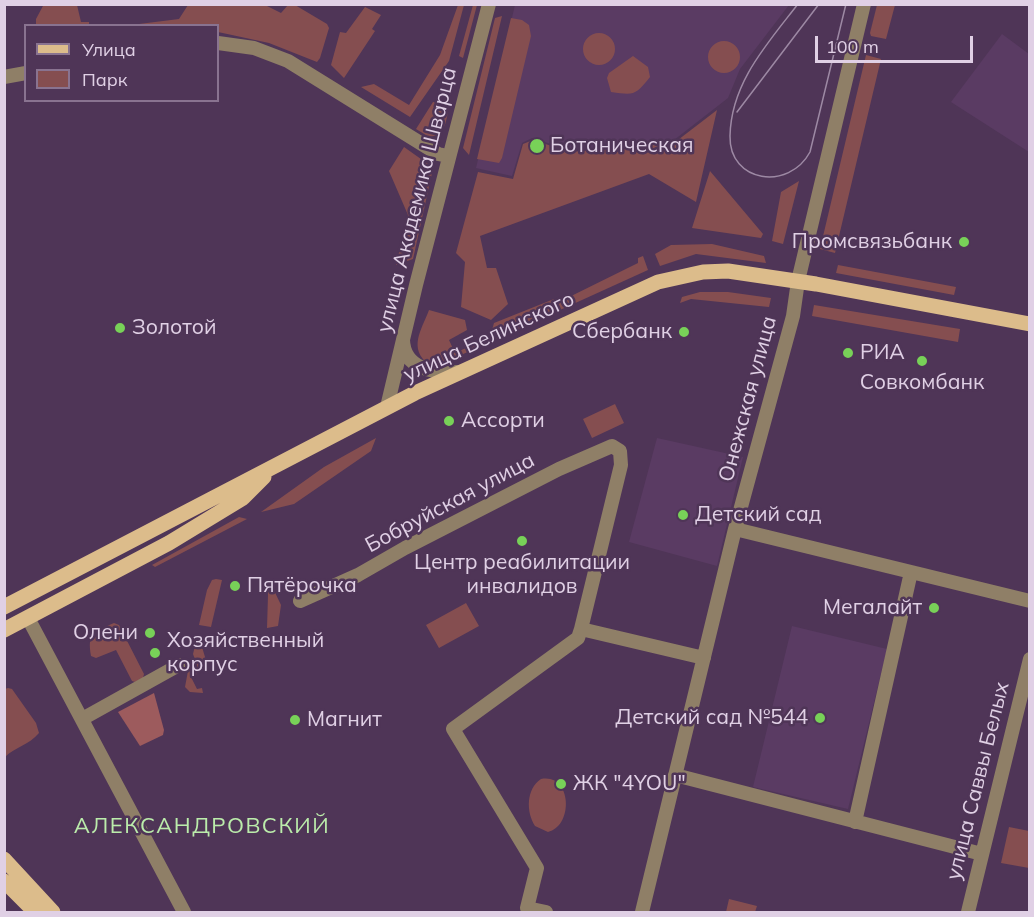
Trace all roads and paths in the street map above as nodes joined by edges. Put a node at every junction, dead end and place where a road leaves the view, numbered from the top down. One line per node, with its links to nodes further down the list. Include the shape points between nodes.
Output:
1 (489, 4): 6 (street, улица Академика Шварца)
2 (864, 4): 7 (street, Онежская улица)
3 (219, 43): 6 (street, via 254,48 288,61 438,154)
4 (24, 73): 5 (street)
5 (4, 76)
6 (448, 156): 9 (street, улица Академика Шварца)
7 (798, 281): 8 (main road, улица Белинского); 10 (main road, улица Белинского, via 728,271 682,275 658,282); 13 (street, Онежская улица, via 793,316)
8 (1029, 324)
9 (403, 338): 10 (street, via 408,357 422,368 438,373); 11 (street, улица Академика Шварца)
10 (457, 372): 11 (main road, улица Белинского)
11 (387, 407): 12 (main road, улица Белинского)
12 (272, 468): 17 (main road, улица Белинского); 18 (main road, via 243,498)
13 (735, 529): 14 (street); 21 (street, Онежская улица)
14 (911, 572): 16 (street); 26 (street)
15 (300, 601): 19 (street, Бобруйская улица, via 612,446 620,451 621,465)
16 (1029, 601)
17 (4, 607)
18 (28, 618): 20 (main road); 24 (street)
19 (581, 629): 21 (street); 33 (street, via 578,638 453,729 537,868 527,908)
20 (4, 630)
21 (704, 658): 25 (street, Онежская улица)
22 (1029, 659): 27 (street, улица Саввы Белых)
23 (179, 664): 24 (street)
24 (82, 719): 32 (street)
25 (675, 775): 26 (street); 34 (street, Онежская улица)
26 (855, 822): 27 (street)
27 (982, 854): 35 (street, улица Саввы Белых)
28 (4, 859): 31 (main road)
29 (4, 881): 30 (main road)
30 (34, 912)
31 (53, 912)
32 (184, 912)
33 (546, 912)
34 (642, 912)
35 (968, 912)

